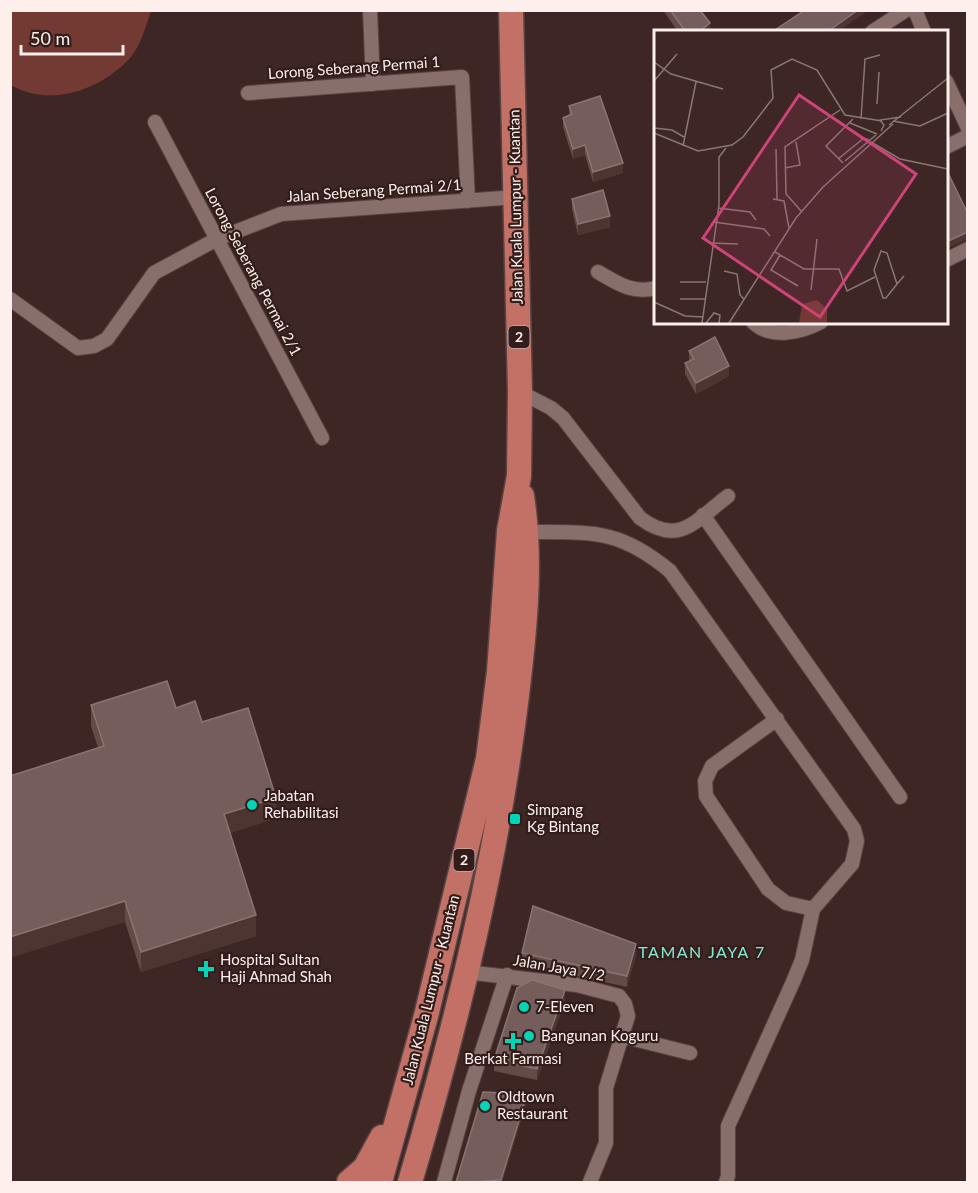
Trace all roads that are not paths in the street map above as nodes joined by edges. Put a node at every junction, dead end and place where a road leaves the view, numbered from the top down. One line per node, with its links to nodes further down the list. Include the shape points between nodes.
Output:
1 (370, 10): 7 (street)
2 (511, 10): 14 (highway, Jalan Kuala Lumpur - Kuantan / 2)
3 (906, 10): 5 (street)
4 (915, 10): 6 (street)
5 (875, 30)
6 (923, 30)
7 (373, 84): 9 (street, Lorong Seberang Permai 1); 15 (street, Lorong Seberang Permai 1, via 462,77)
8 (948, 85): 11 (street)
9 (248, 93)
10 (155, 122): 16 (street, Lorong Seberang Permai 2/1)
11 (968, 128)
12 (968, 136): 13 (street)
13 (948, 146)
14 (516, 197): 15 (street, Jalan Seberang Permai 2/1); 24 (highway, Jalan Kuala Lumpur - Kuantan / 2)
15 (468, 201): 16 (street, Jalan Seberang Permai 2/1, via 281,214)
16 (217, 239): 21 (street, Jalan Seberang Permai 2/1, via 154,273 107,339 94,346 78,348); 25 (street, Lorong Seberang Permai 2/1)
17 (968, 249): 18 (street)
18 (948, 259)
19 (598, 272): 20 (street, via 630,290)
20 (654, 288)
21 (10, 299)
22 (756, 324): 23 (street, via 769,332 803,332)
23 (817, 324)
24 (520, 392): 27 (street, via 563,418 640,518 655,529 671,533); 28 (highway, Jalan Kuala Lumpur - Kuantan / 2)
25 (322, 438)
26 (728, 496): 27 (street)
27 (703, 515): 30 (street)
28 (518, 532): 29 (street, via 608,535 646,551 670,571); 32 (highway, Jalan Kuala Lumpur - Kuantan / 2, via 525,606 509,764); 36 (highway, Jalan Kuala Lumpur - Kuantan / 2, via 488,759)
29 (777, 719): 31 (street, via 854,829 857,841 852,864); 31 (street, via 712,765 705,781 706,796 768,889 786,903)
30 (900, 797)
31 (813, 909): 42 (street, via 794,982 728,1126)
32 (466, 972): 33 (street, Jalan Jaya 7/2); 39 (highway, Jalan Kuala Lumpur - Kuantan / 2, via 438,1089)
33 (507, 975): 34 (street, Jalan Jaya 7/2, via 577,985 619,996 628,1016); 40 (street)
34 (622, 1036): 35 (street); 41 (street, Jalan Jaya 7/2, via 606,1088 606,1143)
35 (690, 1053)
36 (410, 1072): 37 (highway, via 374,1154); 38 (highway, Jalan Kuala Lumpur - Kuantan / 2)
37 (349, 1182)
38 (380, 1182)
39 (410, 1182)
40 (444, 1182)
41 (590, 1182)
42 (726, 1182)

